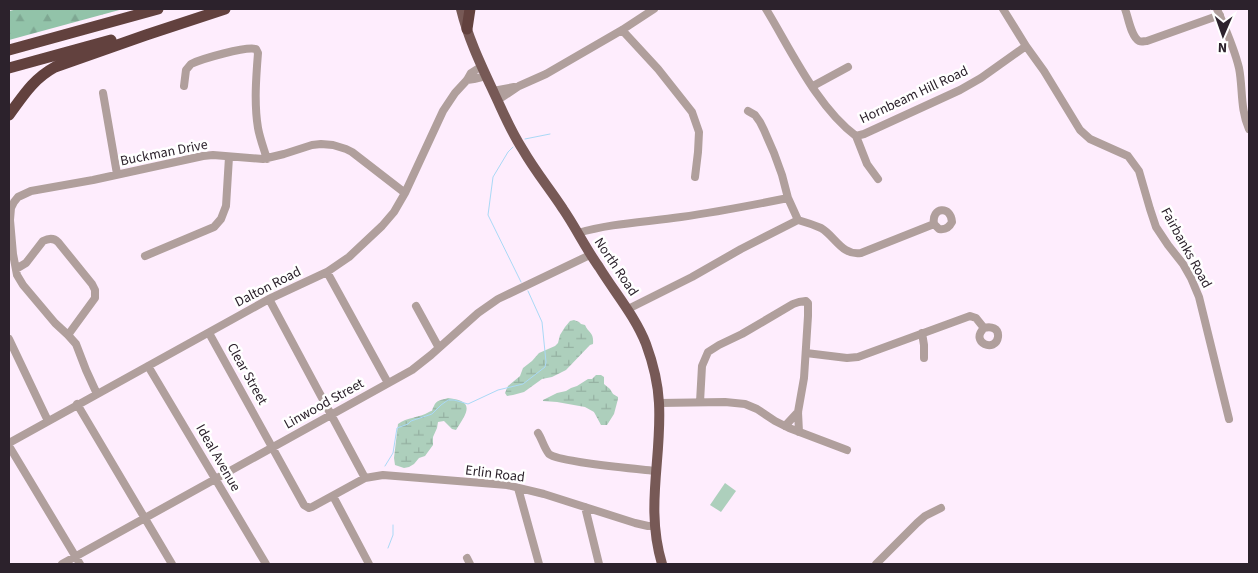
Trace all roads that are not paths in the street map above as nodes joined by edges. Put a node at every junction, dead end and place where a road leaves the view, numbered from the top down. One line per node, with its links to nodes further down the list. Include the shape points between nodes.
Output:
1 (158, 9): 13 (highway)
2 (224, 9): 15 (highway); 22 (highway, via 55,67 36,80)
3 (461, 9): 10 (main road, North Road)
4 (470, 9): 10 (highway)
5 (654, 9): 11 (street)
6 (766, 9): 18 (street, Hornbeam Hill Road)
7 (1003, 9): 12 (street)
8 (1125, 9): 9 (street, via 1133,34 1142,42)
9 (1219, 12): 23 (street, via 1236,57)
10 (467, 29): 16 (main road, North Road)
11 (622, 30): 20 (street, via 546,74); 28 (street, via 692,112 699,132)
12 (1026, 46): 24 (street, Hornbeam Hill Road, via 960,90); 58 (street, Fairbanks Road, via 1080,130 1090,139 1128,156 1139,171 1156,227 1191,278 1199,297)
13 (9, 50)
14 (848, 67): 18 (street)
15 (9, 68)
16 (484, 71): 20 (main road, North Road); 30 (street, Dalton Road, via 471,73 454,93)
17 (184, 86): 26 (street, via 187,68 194,62 236,50 256,49 256,116)
18 (813, 86): 24 (street, Hornbeam Hill Road, via 836,119)
19 (103, 93): 27 (street)
20 (495, 96): 34 (main road, North Road, via 523,151)
21 (748, 111): 31 (street, via 760,122)
22 (9, 115)
23 (1249, 129)
24 (856, 136): 29 (street, via 867,164)
25 (229, 157): 26 (street, Buckman Drive); 27 (street, Buckman Drive, via 204,156); 36 (street, via 226,206 214,228)
26 (267, 159): 30 (street, Buckman Drive, via 316,144 339,146 352,152)
27 (118, 174): 37 (street, Buckman Drive, via 31,191 15,200 10,220)
28 (695, 177)
29 (878, 179)
30 (405, 192): 38 (street, Dalton Road, via 382,226 349,257)
31 (788, 198): 32 (street); 34 (street)
32 (798, 220): 33 (street, via 822,229 842,248 853,253 861,253); 41 (street)
33 (934, 224)
34 (578, 233): 35 (main road, North Road)
35 (590, 254): 41 (main road, North Road); 47 (street, Linwood Street, via 498,299)
36 (145, 256)
37 (16, 269): 45 (street, Buckman Drive, via 23,285); 45 (street, via 26,263 44,241 53,239 92,284 95,298)
38 (327, 272): 39 (street, Dalton Road); 51 (street)
39 (269, 299): 43 (street, Dalton Road); 57 (street)
40 (416, 306): 47 (street)
41 (628, 309): 54 (main road, North Road, via 650,353)
42 (984, 328): 44 (street, via 970,316)
43 (210, 333): 50 (street, Dalton Road); 64 (street, Clear Street)
44 (922, 333): 48 (street, via 858,357); 49 (street)
45 (68, 335): 52 (street, Buckman Drive, via 76,344)
46 (9, 339): 59 (street)
47 (439, 348): 51 (street, Linwood Street, via 419,365)
48 (806, 353): 53 (street, via 807,301 793,304 708,352 702,366); 56 (street)
49 (924, 358)
50 (148, 366): 52 (street, Dalton Road); 67 (street, Ideal Avenue)
51 (388, 383): 57 (street, Linwood Street)
52 (97, 394): 55 (street, Dalton Road)
53 (700, 402): 54 (street); 60 (street, via 745,404)
54 (659, 403): 66 (main road, North Road)
55 (77, 404): 59 (street, Dalton Road); 73 (street)
56 (798, 412): 60 (street); 61 (street)
57 (331, 414): 64 (street, Linwood Street); 68 (street)
58 (1229, 419)
59 (48, 421): 63 (street, Dalton Road)
60 (785, 426): 61 (street)
61 (800, 432): 65 (street)
62 (538, 433): 66 (street, via 548,452 556,457)
63 (9, 444): 75 (street)
64 (273, 447): 67 (street, Linwood Street); 70 (street, Clear Street, via 305,506 312,507)
65 (847, 450)
66 (656, 471): 74 (main road, North Road)
67 (215, 478): 73 (street, Linwood Street); 79 (street, Ideal Avenue)
68 (365, 478): 69 (street, Erlin Road, via 383,475); 70 (street, Erlin Road)
69 (518, 488): 71 (street, Erlin Road); 81 (street)
70 (333, 496): 80 (street)
71 (584, 506): 74 (street, Erlin Road); 82 (street)
72 (941, 508): 84 (street, via 925,516)
73 (145, 518): 75 (street, Linwood Street); 78 (street)
74 (654, 526): 83 (main road, North Road)
75 (75, 556): 76 (street, Linwood Street); 77 (street)
76 (62, 564)
77 (80, 564)
78 (172, 564)
79 (266, 564)
80 (369, 564)
81 (539, 564)
82 (598, 564)
83 (662, 564)
84 (876, 564)

